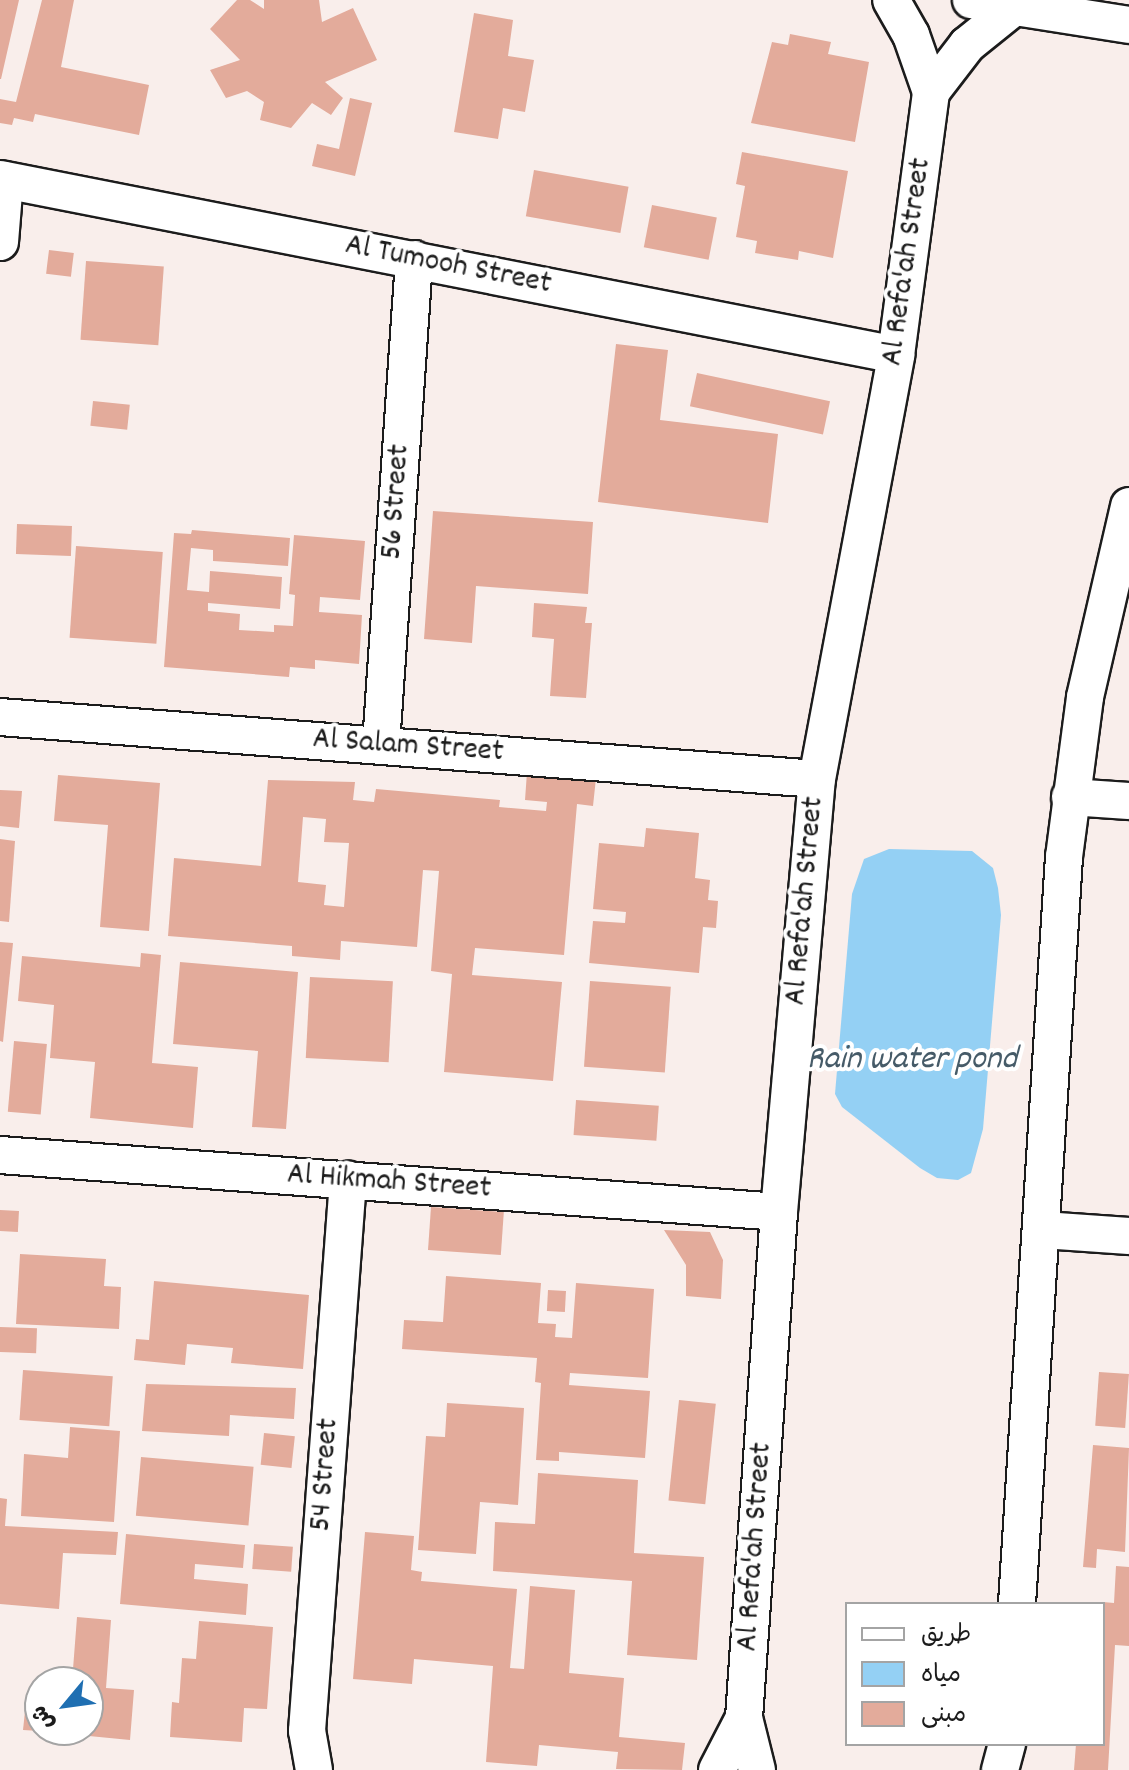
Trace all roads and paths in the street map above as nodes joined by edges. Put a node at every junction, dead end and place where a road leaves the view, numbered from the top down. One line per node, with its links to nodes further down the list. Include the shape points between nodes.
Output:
1 (891, 0): 5 (street, Al Refa'ah Street, via 911,35)
2 (971, 0): 3 (street)
3 (1013, 8): 4 (street); 5 (street, Al Refa'ah Street, via 967,45)
4 (1129, 25)
5 (931, 92): 9 (street, Al Refa'ah Street)
6 (2, 179): 7 (street); 8 (street, Al Tumooh Street)
7 (0, 242)
8 (414, 259): 9 (street, Al Tumooh Street); 12 (street, 56 Street)
9 (896, 355): 13 (street, Al Refa'ah Street)
10 (1129, 506): 14 (street, via 1085,697)
11 (0, 717): 12 (street, Al Salam Street)
12 (381, 745): 13 (street, Al Salam Street)
13 (817, 779): 18 (street, Al Refa'ah Street)
14 (1070, 797): 15 (street); 19 (street)
15 (1129, 801)
16 (0, 1155): 17 (street, Al Hikmah Street)
17 (348, 1180): 18 (street, Al Hikmah Street); 23 (street, 54 Street, via 307,1731)
18 (779, 1212): 22 (street, Al Refa'ah Street)
19 (1043, 1230): 20 (street); 21 (street)
20 (1129, 1236)
21 (1017, 1602)
22 (744, 1718): 24 (street, Al Refa'ah Street); 25 (street, Al Refa'ah Street)
23 (314, 1770)
24 (717, 1770)
25 (757, 1770)

